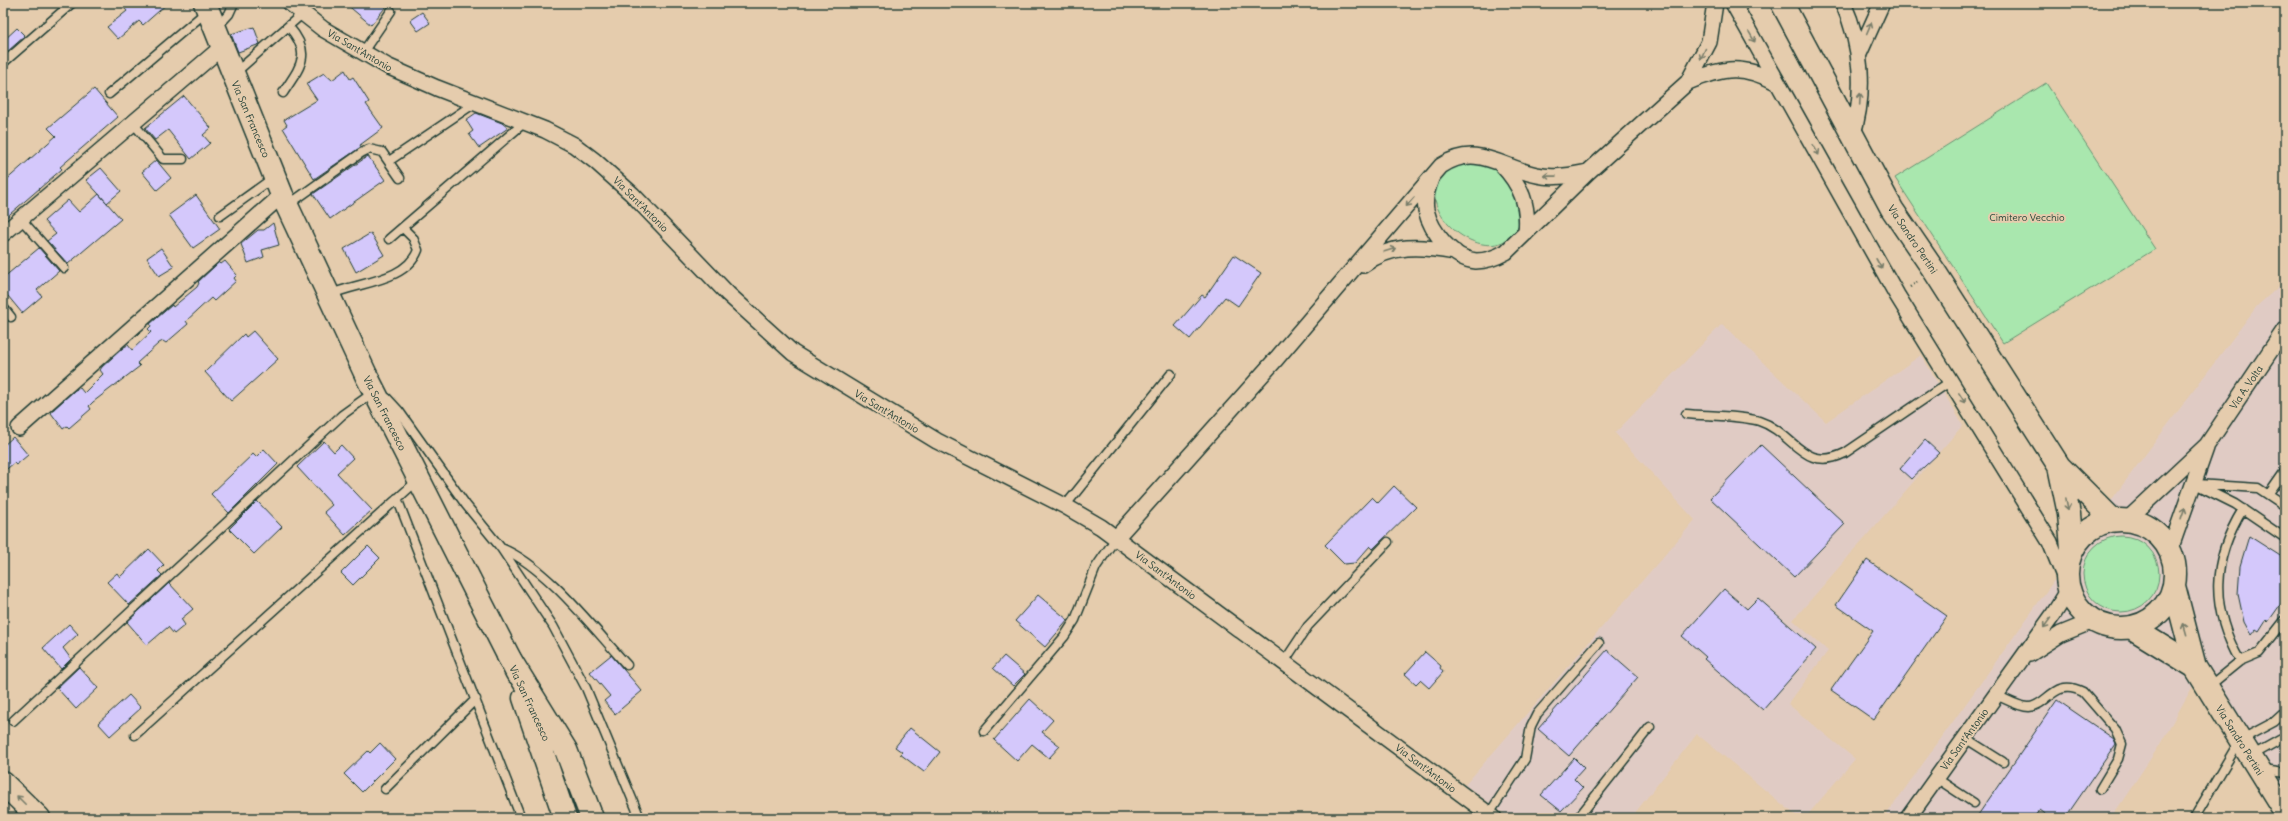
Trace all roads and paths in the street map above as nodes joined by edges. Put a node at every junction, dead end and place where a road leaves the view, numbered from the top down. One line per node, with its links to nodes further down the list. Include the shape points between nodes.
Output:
1 (72, 3): 15 (lane)
2 (234, 3): 11 (lane, via 229,14)
3 (290, 3): 10 (street, Via Sant'Antonio)
4 (1715, 3): 17 (street, one-way to 17, via 1709,42)
5 (1733, 3): 18 (street, one-way to 18)
6 (1782, 3): 24 (main road, Via Sandro Pertini)
7 (1843, 3): 14 (street)
8 (1882, 3): 14 (street, one-way to 8)
9 (391, 11): 13 (lane)
10 (302, 14): 12 (lane); 13 (street, Via Sant'Antonio)
11 (212, 22): 16 (main road, Via San Francesco); 20 (lane); 23 (street)
12 (289, 27): 16 (lane); 19 (lane, via 299,41 302,56 300,66)
13 (363, 52): 21 (street, Via Sant'Antonio, via 396,70)
14 (1859, 54): 24 (street, one-way to 14, via 1860,101)
15 (3, 63)
16 (233, 75): 31 (main road, Via San Francesco)
17 (1688, 82): 18 (street, via 1714,72 1742,69); 29 (street)
18 (1778, 83): 43 (street, one-way to 43)
19 (283, 93)
20 (109, 94)
21 (475, 103): 22 (street, Via Sant'Antonio); 26 (lane)
22 (525, 122): 34 (lane); 60 (street, Via Sant'Antonio, via 559,137 595,161 648,210 745,310 805,361 937,441)
23 (133, 123): 25 (lane, via 163,159); 33 (street)
24 (1852, 137): 40 (main road, Via Sandro Pertini, via 1892,209)
25 (183, 159)
26 (389, 161): 30 (lane); 31 (lane, via 379,150 366,150)
27 (1498, 162): 28 (street, via 1481,156 1464,156 1448,161); 29 (street, one-way to 27, via 1545,177 1513,169); 35 (street, via 1515,179 1523,194 1527,213)
28 (1435, 172): 38 (street, via 1427,188 1426,209 1438,234); 41 (street, one-way to 41)
29 (1588, 172): 35 (street)
30 (400, 178)
31 (281, 192): 32 (lane, via 258,190); 42 (main road, Via San Francesco); 52 (street)
32 (220, 216)
33 (20, 219): 36 (street); 39 (lane)
34 (403, 228): 37 (lane); 42 (lane, via 414,238 418,250 408,265 386,276)
35 (1526, 233): 38 (street, via 1506,252 1494,258 1476,261)
36 (3, 234)
37 (389, 239)
38 (1455, 252): 41 (street, one-way to 38, via 1372,258 1391,250 1412,246)
39 (64, 268)
40 (1935, 272): 43 (path); 54 (main road, Via Sandro Pertini)
41 (1346, 278): 64 (street)
42 (329, 295): 50 (main road, Via San Francesco)
43 (1897, 295): 49 (street)
44 (3, 306): 45 (lane)
45 (12, 317)
46 (2285, 329): 47 (street, Via A. Volta)
47 (2280, 347): 53 (street, Via A. Volta)
48 (1171, 374): 60 (lane)
49 (1951, 381): 51 (lane, via 1845,453 1823,460 1808,456 1773,428 1757,421); 70 (street, one-way to 70, via 2050,542)
50 (370, 384): 56 (main road, Via San Francesco); 67 (lane, via 399,411 466,505); 86 (lane, via 342,415)
51 (1686, 414)
52 (19, 428)
53 (2207, 445): 57 (street, Via A. Volta); 63 (street, Via A. Volta)
54 (2059, 466): 63 (main road, Via Sandro Pertini); 68 (main road, Via Sandro Pertini, one-way to 68, via 2069,514)
55 (2285, 471): 58 (lane)
56 (418, 480): 59 (lane); 76 (main road, Via San Francesco)
57 (2193, 484): 58 (lane, via 2252,487); 62 (lane); 69 (street, Via A. Volta, one-way to 57)
58 (2269, 494): 61 (lane)
59 (397, 498): 84 (lane); 89 (lane)
60 (1065, 506): 64 (street, Via Sant'Antonio)
61 (2285, 506)
62 (2243, 509): 65 (lane); 78 (lane, via 2227,538 2220,559 2218,580 2222,618 2229,641)
63 (2120, 520): 68 (main road, via 2093,527); 69 (main road, via 2140,523 2152,530)
64 (1116, 538): 79 (street, Via Sant'Antonio); 88 (lane, via 1096,567 1075,620 1064,637)
65 (2285, 538)
66 (1388, 542): 79 (lane, via 1308,626)
67 (501, 548): 80 (lane, via 515,553 537,570); 107 (lane, via 549,619 576,667)
68 (2072, 548): 70 (main road, via 2067,564)
69 (2170, 550): 71 (main road, via 2174,562)
70 (2067, 586): 73 (main road, via 2075,604); 77 (street, Via Sant'Antonio, one-way to 77)
71 (2174, 586): 74 (main road, via 2168,601 2159,613); 81 (main road, Via Sandro Pertini, one-way to 71)
72 (2285, 620): 78 (lane, via 2259,653)
73 (2093, 621): 74 (main road, via 2112,628); 77 (street, Via Sant'Antonio, via 2061,634)
74 (2132, 628): 81 (main road, Via Sandro Pertini)
75 (1599, 644): 101 (lane, via 1537,714 1531,726 1525,759)
76 (508, 656): 104 (main road); 105 (main road, Via San Francesco, via 550,745); 106 (main road, via 566,750)
77 (2021, 660): 83 (street, Via Sant'Antonio)
78 (2240, 661): 82 (lane)
79 (1284, 662): 101 (street, Via Sant'Antonio)
80 (626, 665)
81 (2195, 667): 82 (main road, Via Sandro Pertini)
82 (2208, 687): 92 (main road, Via Sandro Pertini)
83 (1996, 695): 91 (street, Via Sant'Antonio); 98 (lane, via 2028,707 2063,689 2077,689 2083,692 2115,729 2122,744 2118,759)
84 (476, 699): 97 (lane); 103 (lane)
85 (2285, 712): 92 (lane, via 2274,722)
86 (13, 721)
87 (1650, 727): 108 (lane)
88 (984, 731)
89 (135, 735)
90 (2285, 737): 92 (lane)
91 (1965, 738): 93 (lane); 95 (street, Via Sant'Antonio)
92 (2250, 755): 94 (lane); 100 (main road, Via Sandro Pertini); 110 (lane)
93 (2003, 762)
94 (2285, 773)
95 (1936, 778): 99 (lane); 109 (street, Via Sant'Antonio)
96 (3, 783): 102 (main road, one-way to 96)
97 (385, 789)
98 (2100, 789)
99 (1974, 803)
100 (2285, 812)
101 (1492, 816)
102 (39, 818)
103 (521, 818)
104 (565, 818)
105 (577, 818)
106 (592, 818)
107 (640, 818)
108 (1578, 818)
109 (1908, 818)
110 (2194, 818)

